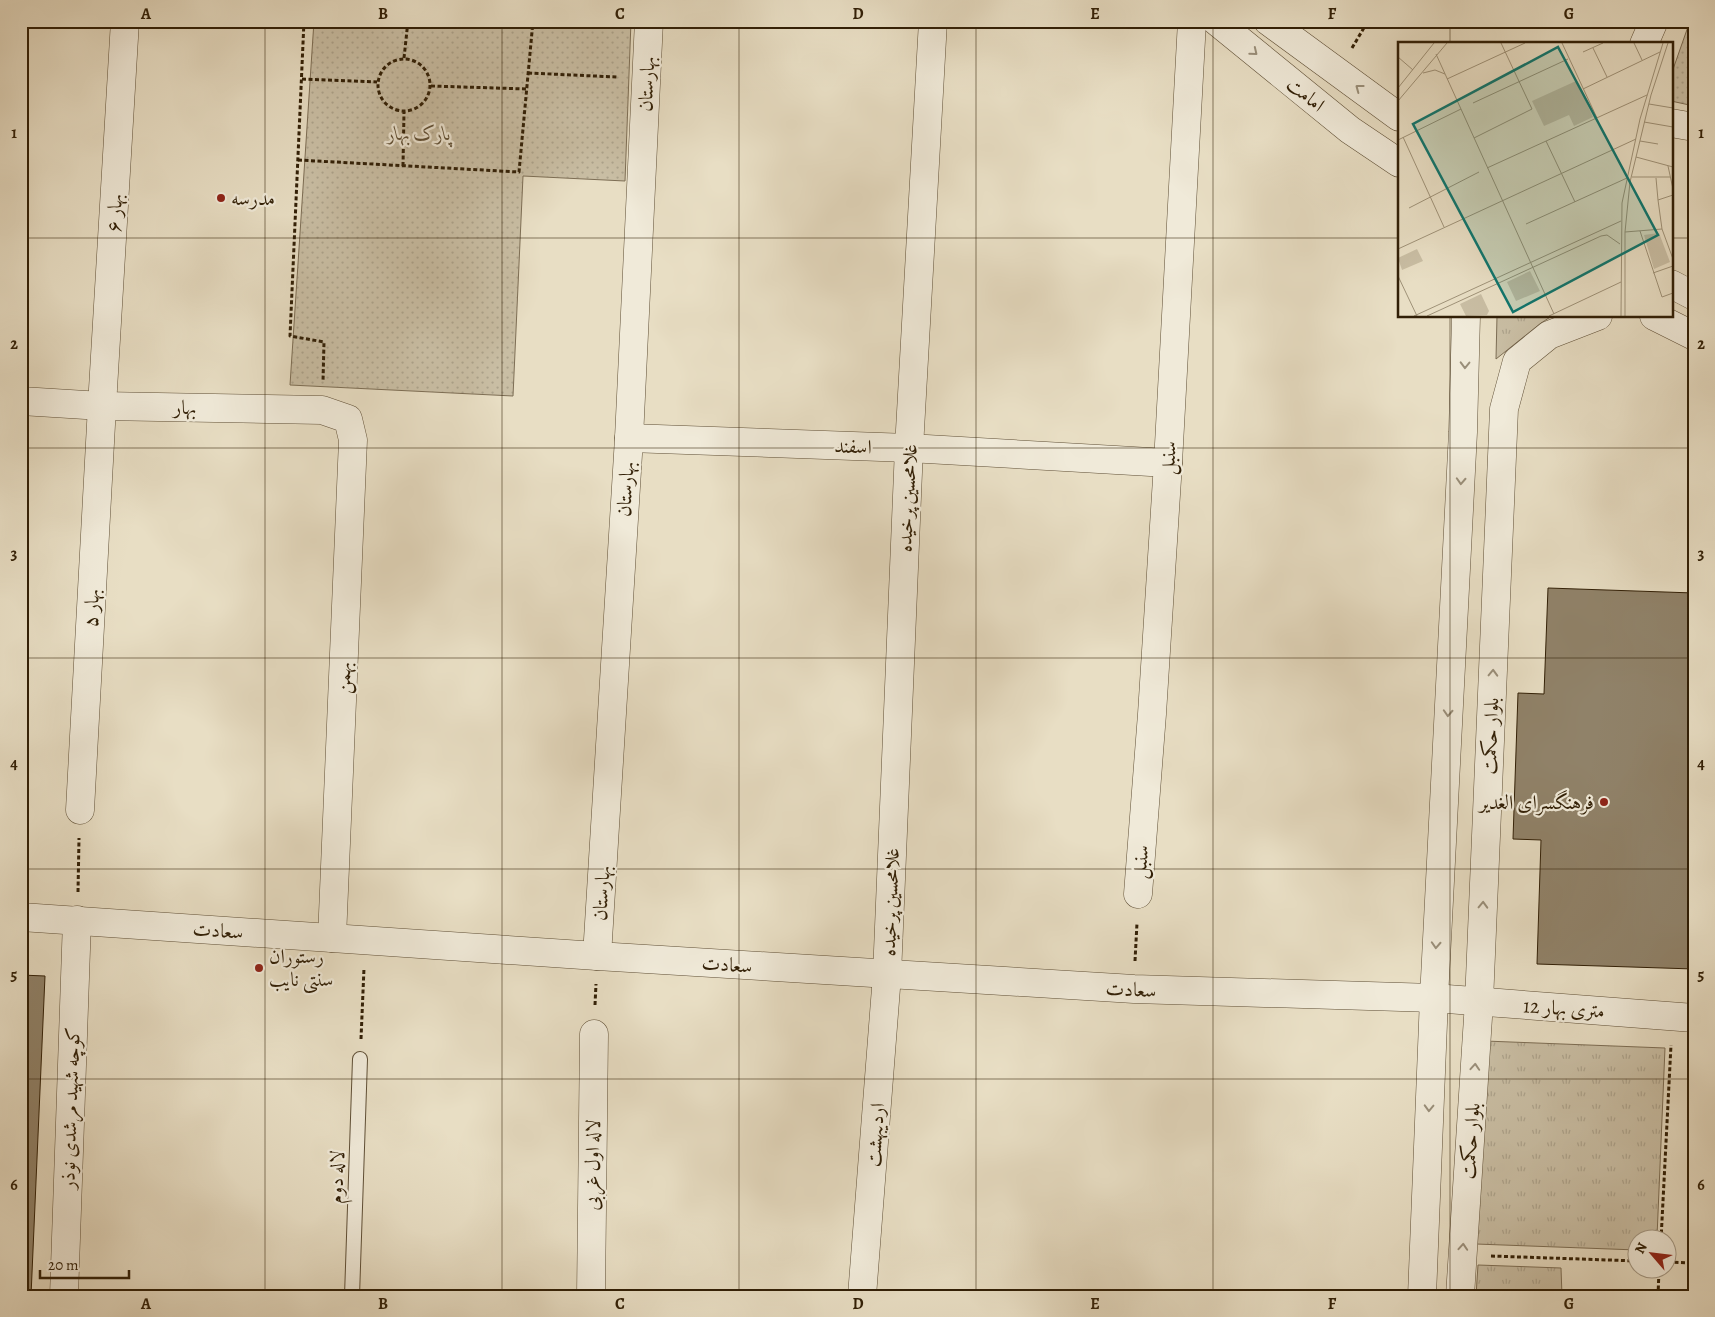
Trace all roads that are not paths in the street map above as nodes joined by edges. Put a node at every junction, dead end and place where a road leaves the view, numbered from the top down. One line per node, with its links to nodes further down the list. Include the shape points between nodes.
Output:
1 (125, 21): 20 (street, بهار ۶)
2 (649, 21): 22 (street, بهارستان)
3 (933, 21): 23 (street, غلامحسین پرخیده)
4 (1192, 21): 24 (street, سنبل)
5 (1216, 21): 12 (street, امامت, one-way to 12, via 1350,130)
6 (1268, 21): 9 (street, امامت, one-way to 6)
7 (1654, 21): 8 (street)
8 (1645, 42)
9 (1398, 116)
10 (1672, 123): 11 (street)
11 (1694, 127)
12 (1398, 162)
13 (1672, 285): 14 (street)
14 (1694, 296)
15 (1466, 318): 32 (street, بلوار حکمت, one-way to 32)
16 (1593, 318): 33 (street, بلوار حکمت, one-way to 16, via 1504,409 1517,361 1549,335)
17 (1658, 318): 18 (street)
18 (1694, 336)
19 (21, 401): 20 (street, بهار)
20 (102, 406): 21 (street, بهار, via 322,410); 25 (street, بهار ۵)
21 (348, 420): 29 (street, بهمن, via 353,440)
22 (629, 438): 23 (street, اسفند); 30 (street, بهارستان)
23 (909, 448): 24 (street, اسفند); 31 (street, غلامحسین پرخیده)
24 (1168, 462): 26 (street, سنبل)
25 (80, 810)
26 (1138, 894)
27 (21, 917): 28 (street, سعادت)
28 (77, 920): 29 (street, سعادت); 37 (street, کوچه شهید مرشدی نوذر)
29 (332, 938): 30 (street, سعادت)
30 (597, 956): 31 (street, سعادت)
31 (887, 975): 32 (street, سعادت, via 1134,989); 40 (street, اردیبهشت)
32 (1434, 998): 33 (street, 12 متری بهار); 41 (street, بلوار حکمت, one-way to 41)
33 (1479, 1002): 34 (street, 12 متری بهار); 42 (street, بلوار حکمت, one-way to 33)
34 (1683, 1018)
35 (594, 1034): 39 (street, لاله اول غربی)
36 (360, 1059): 38 (lane, لاله دوم)
37 (64, 1296)
38 (352, 1296)
39 (591, 1296)
40 (862, 1296)
41 (1422, 1296)
42 (1460, 1296)

